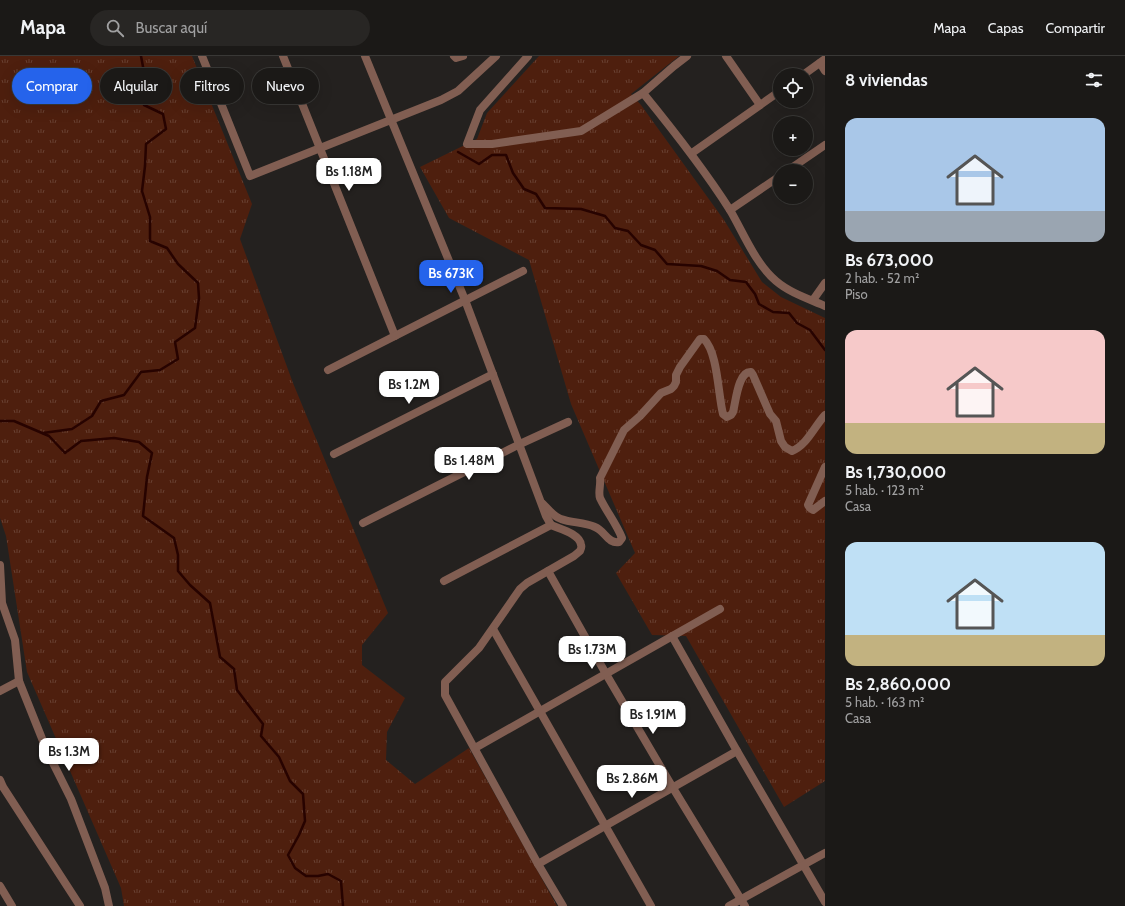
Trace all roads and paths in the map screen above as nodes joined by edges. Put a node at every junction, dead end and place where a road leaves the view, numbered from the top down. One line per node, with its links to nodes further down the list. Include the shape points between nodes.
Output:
1 (202, 56): 18 (street, via 250,176)
2 (283, 56): 18 (street)
3 (365, 56): 16 (street)
4 (454, 56): 5 (street)
5 (463, 56)
6 (496, 56): 16 (street, via 458,91)
7 (528, 56): 13 (street, via 480,110 467,144 492,144 582,131)
8 (687, 56): 13 (street)
9 (726, 56): 15 (street)
10 (823, 59): 11 (street); 12 (street)
11 (812, 68)
12 (825, 70)
13 (643, 93): 19 (street)
14 (773, 96): 15 (street)
15 (760, 105): 19 (street)
16 (390, 120): 18 (street); 25 (street)
17 (825, 145): 20 (street)
18 (320, 148): 28 (street)
19 (692, 153): 22 (street)
20 (797, 164)
21 (773, 181): 22 (street)
22 (730, 210): 26 (street, via 768,273 791,291)
23 (523, 271): 25 (street)
24 (825, 283): 26 (street)
25 (465, 300): 28 (street); 30 (street)
26 (813, 300): 27 (street)
27 (825, 306)
28 (396, 336): 29 (street)
29 (328, 370)
30 (493, 374): 33 (street); 34 (street)
31 (825, 414): 37 (street, via 796,450 788,450 781,441 776,421 770,414 753,375 748,371 740,380 733,412 727,417 723,414 717,373 709,349 706,341 700,339 680,367 674,386 661,393 624,430 600,478 600,497 618,526 622,538 619,542 614,543 594,526 560,519)
32 (568, 422): 33 (street)
33 (520, 444): 37 (street); 38 (street)
34 (334, 454)
35 (825, 467): 36 (street, via 808,505 813,510)
36 (825, 501)
37 (542, 504): 39 (street)
38 (363, 523)
39 (551, 525): 41 (street, via 578,538 581,544 580,551); 42 (street)
40 (0, 565): 43 (street)
41 (548, 571): 45 (street, via 520,589); 47 (street)
42 (444, 581)
43 (1, 585): 48 (street, via 2,603 15,640)
44 (720, 610): 46 (street)
45 (493, 629): 50 (street); 51 (street, via 479,648 445,682 445,695)
46 (672, 636): 47 (street); 52 (street)
47 (606, 674): 50 (street); 54 (street)
48 (19, 682): 49 (street); 64 (street, via 47,750 71,799 105,888)
49 (0, 691)
50 (540, 711): 51 (street); 55 (street)
51 (475, 748): 57 (street)
52 (737, 751): 54 (street); 58 (street)
53 (0, 780): 63 (street, via 2,787)
54 (673, 788): 55 (street); 60 (street)
55 (605, 826): 57 (street); 66 (street)
56 (825, 853): 58 (street)
57 (538, 864): 65 (street)
58 (803, 864): 60 (street); 61 (street)
59 (0, 886): 62 (street)
60 (743, 902): 67 (street)
61 (825, 902)
62 (12, 906)
63 (80, 906)
64 (109, 906)
65 (563, 906)
66 (651, 906)
67 (729, 906)

